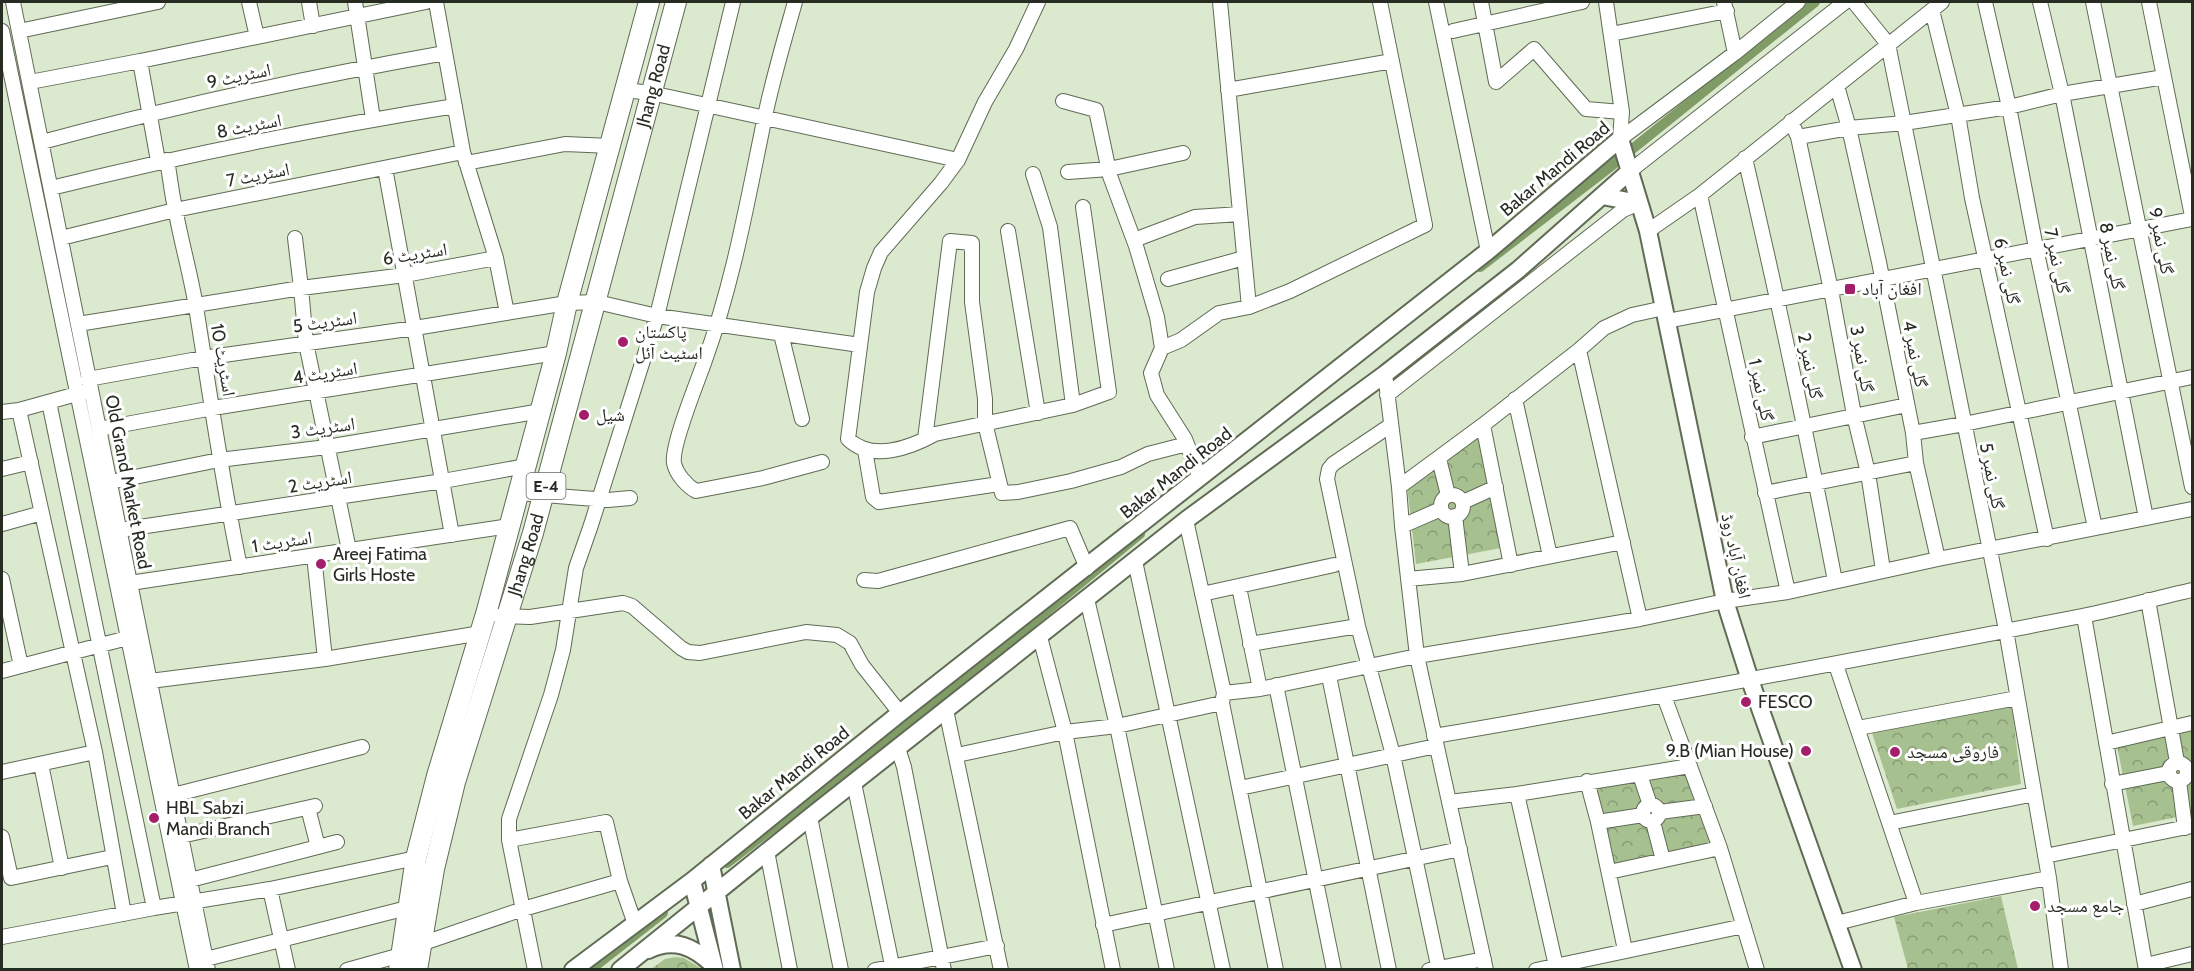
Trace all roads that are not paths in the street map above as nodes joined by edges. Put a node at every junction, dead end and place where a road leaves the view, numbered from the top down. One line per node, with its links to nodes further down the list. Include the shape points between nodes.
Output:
1 (13, 2): 31 (street, Old Grand Market Road)
2 (158, 2): 31 (street)
3 (249, 2): 35 (street)
4 (309, 2): 30 (street)
5 (356, 2): 28 (street)
6 (426, 2): 28 (street)
7 (436, 2): 37 (street)
8 (649, 2): 46 (highway, Jhang Road / E-4)
9 (676, 2): 48 (highway, Jhang Road / E-4)
10 (734, 2): 52 (street)
11 (795, 2): 57 (street)
12 (1038, 2): 70 (street)
13 (1220, 2): 47 (street)
14 (1380, 2): 40 (street)
15 (1436, 2): 92 (street)
16 (1481, 2): 29 (street)
17 (1582, 2): 29 (street)
18 (1606, 2): 34 (street)
19 (1798, 2): 38 (street, Bakar Mandi Road)
20 (1845, 2): 66 (street, Bakar Mandi Road)
21 (1854, 2): 36 (street, گلی نمبر 5)
22 (1985, 2): 53 (street, گلی نمبر 7)
23 (2040, 2): 49 (street, گلی نمبر 8)
24 (2093, 2): 44 (street, گلی نمبر 9)
25 (2149, 2): 42 (street)
26 (1725, 6): 34 (street); 38 (street)
27 (1937, 6): 36 (street); 56 (street, گلی نمبر 6)
28 (358, 16): 30 (street); 41 (street)
29 (1485, 24): 32 (street); 54 (street, via 1496,82 1534,49 1586,109)
30 (313, 26): 35 (street)
31 (19, 31): 43 (street, Old Grand Market Road)
32 (1453, 31)
33 (2, 34): 125 (street, Old Grand Market Road)
34 (1611, 34): 54 (street)
35 (256, 37): 39 (street)
36 (1888, 44): 45 (street); 60 (street, گلی نمبر 5)
37 (445, 53): 41 (street, اسٹریٹ 9); 51 (street)
38 (1735, 53): 66 (street, Bakar Mandi Road)
39 (140, 61): 43 (street); 55 (street, اسٹریٹ 10)
40 (1392, 61): 47 (street); 106 (street, via 1425,225)
41 (365, 67): 55 (street, اسٹریٹ 9); 58 (street)
42 (2164, 77): 44 (street); 75 (street)
43 (30, 82): 63 (street, Old Grand Market Road)
44 (2112, 85): 49 (street); 84 (street, گلی نمبر 9)
45 (1837, 86): 59 (street); 61 (street, گلی نمبر 4)
46 (625, 90): 48 (street); 64 (highway, Jhang Road / E-4)
47 (1228, 90): 82 (street)
48 (651, 93): 52 (street); 103 (highway, Jhang Road / E-4)
49 (2062, 94): 53 (street); 89 (street, گلی نمبر 8)
50 (1063, 101): 72 (street, via 1096,110)
51 (455, 106): 58 (street, اسٹریٹ 8); 67 (street)
52 (707, 106): 57 (street); 110 (street)
53 (2009, 107): 56 (street); 91 (street, گلی نمبر 7)
54 (1622, 112): 66 (street)
55 (149, 113): 63 (street, اسٹریٹ 9); 69 (street, اسٹریٹ 10)
56 (1958, 115): 60 (street); 95 (street, گلی نمبر 6)
57 (764, 118): 70 (street); 112 (street, via 744,226)
58 (373, 119): 69 (street, اسٹریٹ 8)
59 (1791, 121): 62 (street, گلی نمبر 3); 68 (street)
60 (1904, 123): 61 (street); 96 (street, گلی نمبر 5)
61 (1849, 128): 62 (street); 99 (street, گلی نمبر 4)
62 (1798, 137): 101 (street, گلی نمبر 3)
63 (42, 142): 76 (street, Old Grand Market Road)
64 (611, 146): 67 (street, اسٹریٹ 7, via 565,144); 104 (highway, Jhang Road / E-4)
65 (1183, 153): 72 (street)
66 (1625, 154): 78 (main road, Bakar Mandi Road); 79 (main road, افغان آباد روڈ); 92 (main road, Bakar Mandi Road)
67 (464, 157): 71 (street, اسٹریٹ 7); 93 (street)
68 (1745, 158): 77 (street); 102 (street, گلی نمبر 2)
69 (162, 160): 76 (street, اسٹریٹ 8); 81 (street, اسٹریٹ 10)
70 (958, 160): 116 (street, via 882,252 867,292)
71 (386, 168): 81 (street, اسٹریٹ 7); 97 (street)
72 (1109, 169): 73 (street); 90 (street)
73 (1068, 172)
74 (1033, 174): 132 (street, via 1050,227)
75 (2189, 176): 83 (street)
76 (51, 188): 87 (street, Old Grand Market Road)
77 (1700, 195): 86 (street); 107 (street, گلی نمبر 1)
78 (1602, 196): 79 (main road); 121 (main road, Bakar Mandi Road, via 1518,270)
79 (1639, 203): 86 (main road, افغان آباد روڈ); 128 (street, via 1623,210)
80 (1083, 207): 132 (street, via 1109,392)
81 (175, 210): 87 (street, اسٹریٹ 7); 105 (street, اسٹریٹ 10)
82 (1240, 214): 90 (street, via 1195,217); 94 (street)
83 (2193, 217): 84 (street)
84 (2141, 229): 89 (street); 124 (street, گلی نمبر 9)
85 (1008, 231): 138 (street)
86 (1648, 231): 109 (main road, افغان آباد روڈ)
87 (61, 238): 111 (street, Old Grand Market Road)
88 (295, 238): 100 (street)
89 (2090, 238): 91 (street); 126 (street, گلی نمبر 8)
90 (1134, 240): 117 (street)
91 (2036, 248): 95 (street); 131 (street, گلی نمبر 7)
92 (1488, 251): 163 (main road, Bakar Mandi Road)
93 (496, 258): 97 (street, اسٹریٹ 6); 108 (street)
94 (1244, 258): 98 (street); 106 (street)
95 (1987, 260): 96 (street); 139 (street, گلی نمبر 6)
96 (1934, 269): 99 (street); 143 (street, گلی نمبر 5)
97 (405, 275): 100 (street, اسٹریٹ 6); 113 (street)
98 (1168, 279)
99 (1882, 280): 101 (street); 133 (street, گلی نمبر 4)
100 (302, 288): 105 (street, اسٹریٹ 6); 115 (street)
101 (1831, 290): 102 (street); 140 (street, گلی نمبر 3)
102 (1778, 301): 107 (street); 146 (street, گلی نمبر 2)
103 (597, 302): 104 (street, اسٹریٹ 5); 110 (street, اسٹریٹ 5); 174 (highway, Jhang Road / E-4)
104 (567, 303): 108 (street, اسٹریٹ 5); 119 (highway, Jhang Road / E-4)
105 (196, 304): 111 (street, اسٹریٹ 6); 120 (street, اسٹریٹ 10)
106 (1249, 307): 117 (street, via 1219,313 1181,340)
107 (1726, 311): 109 (street); 150 (street, گلی نمبر 1)
108 (507, 313): 113 (street, اسٹریٹ 5)
109 (1666, 315): 118 (street, via 1632,315 1616,321); 217 (main road, افغان آباد روڈ)
110 (657, 316): 112 (street, اسٹریٹ 5); 176 (street)
111 (78, 324): 125 (street, Old Grand Market Road)
112 (718, 324): 114 (street, اسٹریٹ 5); 158 (street, via 688,405 674,464 679,475 696,491)
113 (415, 328): 115 (street, اسٹریٹ 5); 122 (street)
114 (781, 334): 116 (street, اسٹریٹ 5); 141 (street)
115 (306, 343): 120 (street, اسٹریٹ 5); 127 (street)
116 (860, 345): 154 (street, via 848,439)
117 (1162, 348): 152 (street, via 1151,373 1157,395)
118 (1579, 350): 129 (street); 193 (street)
119 (556, 353): 122 (street, اسٹریٹ 4); 136 (highway, Jhang Road / E-4)
120 (203, 358): 125 (street, اسٹریٹ 5); 134 (street, اسٹریٹ 10)
121 (1384, 374): 128 (street); 185 (main road, Bakar Mandi Road)
122 (423, 375): 127 (street, اسٹریٹ 4); 148 (street)
123 (2193, 377): 124 (street)
124 (2170, 382): 126 (street); 170 (street, گلی نمبر 9)
125 (85, 387): 130 (street, اسٹریٹ 5); 147 (street, Old Grand Market Road); 227 (street, Old Grand Market Road)
126 (2120, 392): 131 (street); 184 (street, گلی نمبر 8)
127 (316, 393): 134 (street, اسٹریٹ 4); 153 (street)
128 (1387, 395): 144 (street)
129 (1515, 399): 145 (street); 197 (street)
130 (49, 402): 135 (street, اسٹریٹ 5); 230 (street)
131 (2069, 402): 139 (street); 189 (street, گلی نمبر 7)
132 (1073, 405): 138 (street)
133 (1906, 405): 140 (street); 149 (street, گلی نمبر 4)
134 (213, 408): 147 (street, اسٹریٹ 4); 156 (street, اسٹریٹ 10)
135 (19, 410): 137 (street, اسٹریٹ 5); 157 (street)
136 (541, 411): 148 (street, اسٹریٹ 3); 160 (highway, Jhang Road / E-4)
137 (2, 412)
138 (1038, 412): 142 (street)
139 (2018, 413): 143 (street); 192 (street, گلی نمبر 6)
140 (1854, 415): 146 (street); 162 (street, گلی نمبر 3)
141 (802, 419)
142 (985, 423): 151 (street); 151 (street, via 972,302 972,243 950,242); 167 (street)
143 (1964, 424): 149 (street); 195 (street, گلی نمبر 5)
144 (1391, 425): 168 (street); 225 (street, via 1333,465 1327,479)
145 (1483, 425): 155 (street); 169 (street)
146 (1804, 426): 150 (street); 165 (street, گلی نمبر 2)
147 (99, 429): 166 (street, Old Grand Market Road)
148 (433, 430): 153 (street, اسٹریٹ 3); 164 (street)
149 (1913, 432): 159 (street, گلی نمبر 4)
150 (1752, 436): 172 (street, گلی نمبر 1)
151 (925, 439): 154 (street, via 905,447)
152 (1187, 444): 163 (street); 167 (street, via 1071,481 1006,494)
153 (327, 447): 156 (street, اسٹریٹ 3); 175 (street)
154 (865, 450): 167 (street, via 873,497 879,502)
155 (1439, 459): 168 (street); 173 (street)
156 (219, 460): 166 (street, اسٹریٹ 3); 182 (street, اسٹریٹ 10)
157 (31, 462): 161 (street); 181 (street)
158 (822, 462)
159 (1916, 463): 162 (street); 198 (street, گلی نمبر 4)
160 (526, 466): 164 (street, اسٹریٹ 2); 171 (highway, Jhang Road / E-4)
161 (2, 469)
162 (1868, 473): 165 (street); 204 (street, گلی نمبر 3)
163 (1200, 478): 203 (main road, Bakar Mandi Road)
164 (442, 481): 175 (street, اسٹریٹ 2); 191 (street)
165 (1816, 481): 172 (street); 209 (street, گلی نمبر 2)
166 (110, 482): 190 (street, Old Grand Market Road)
167 (999, 484)
168 (1400, 487): 188 (street)
169 (1496, 487): 178 (street); 201 (street)
170 (2193, 487)
171 (518, 493): 174 (street); 187 (highway, Jhang Road / E-4)
172 (1765, 493): 213 (street, گلی نمبر 1)
173 (1448, 495): 178 (street, via 1457,495); 179 (street, via 1442,500)
174 (543, 496): 176 (street); 221 (highway, Jhang Road / E-4)
175 (338, 497): 182 (street, اسٹریٹ 2); 194 (street)
176 (599, 498): 177 (street); 219 (street, via 576,568)
177 (630, 498)
178 (1463, 502): 183 (street, via 1462,511)
179 (1441, 509): 183 (street, via 1446,516); 188 (street)
180 (2193, 509): 184 (street)
181 (42, 513): 186 (street); 231 (street)
182 (229, 514): 190 (street, اسٹریٹ 2); 202 (street, اسٹریٹ 10)
183 (1455, 516): 205 (street)
184 (2146, 518): 189 (street)
185 (1186, 520): 199 (main road, Bakar Mandi Road); 214 (street)
186 (2, 524)
187 (510, 526): 191 (street, اسٹریٹ 1); 224 (highway, Jhang Road / E-4)
188 (1402, 526): 207 (street)
189 (2096, 528): 192 (street)
190 (120, 530): 210 (street, Old Grand Market Road)
191 (452, 535): 194 (street, اسٹریٹ 1)
192 (2046, 539): 195 (street)
193 (1623, 542): 197 (street); 222 (street)
194 (349, 550): 196 (street, اسٹریٹ 1)
195 (1989, 550): 198 (street); 226 (street, گلی نمبر 5)
196 (314, 556): 202 (street, اسٹریٹ 1); 233 (street)
197 (1550, 556): 201 (street)
198 (1938, 559): 204 (street)
199 (1134, 561): 215 (main road, Bakar Mandi Road); 248 (street)
200 (1334, 565): 211 (street)
201 (1511, 565): 205 (street)
202 (240, 567): 210 (street, اسٹریٹ 1)
203 (1088, 567): 208 (street, via 1070,528 878,581); 218 (main road, Bakar Mandi Road)
204 (1883, 570): 209 (street)
205 (1462, 574): 207 (street)
206 (2, 579): 235 (street)
207 (1408, 579): 232 (street)
208 (864, 580)
209 (1835, 581): 213 (street)
210 (130, 583): 227 (street, Old Grand Market Road)
211 (1239, 587): 214 (street); 229 (street)
212 (2193, 590): 216 (street)
213 (1788, 592): 217 (street)
214 (1202, 594): 244 (street)
215 (1087, 599): 223 (main road, Bakar Mandi Road); 250 (street)
216 (2148, 600): 220 (street); 251 (street)
217 (1725, 601): 222 (street); 239 (main road, افغان آباد روڈ)
218 (1041, 604): 223 (main road); 247 (main road, Bakar Mandi Road)
219 (568, 612): 221 (street); 247 (street, via 623,603 632,606 688,652 806,632 837,635 849,643); 284 (street, via 551,695 509,819)
220 (2084, 616): 226 (street); 255 (street)
221 (506, 617): 224 (street); 326 (highway, Jhang Road / E-4, via 455,782)
222 (1640, 619): 232 (street)
223 (1056, 623): 228 (main road, Bakar Mandi Road)
224 (484, 624): 233 (street); 293 (highway, Jhang Road / E-4)
225 (1358, 626): 229 (street); 236 (street)
226 (2006, 630): 234 (street); 245 (street, گلی نمبر 5)
227 (134, 637): 230 (street); 240 (street, Old Grand Market Road); 310 (street, Old Grand Market Road)
228 (1040, 637): 246 (main road, Bakar Mandi Road); 253 (street)
229 (1250, 644): 242 (street)
230 (101, 646): 231 (street); 315 (street)
231 (74, 653): 235 (street); 258 (street)
232 (1417, 656): 236 (street); 254 (street)
233 (325, 658): 240 (street)
234 (1836, 665): 239 (street); 252 (street)
235 (21, 666): 237 (street)
236 (1368, 667): 238 (street); 260 (street)
237 (2, 671)
238 (1329, 676): 241 (street); 262 (street)
239 (1750, 680): 243 (street); 320 (main road, افغان آباد روڈ)
240 (150, 681): 274 (street, Old Grand Market Road)
241 (1276, 685): 242 (street); 267 (street)
242 (1260, 689): 244 (street)
243 (1664, 696): 254 (street); 263 (street)
244 (1223, 698): 248 (street); 271 (street)
245 (2018, 698): 252 (street); 273 (street, گلی نمبر 5)
246 (946, 710): 257 (main road, Bakar Mandi Road); 259 (street)
247 (900, 713): 296 (main road, Bakar Mandi Road)
248 (1167, 714): 250 (street); 311 (street)
249 (2193, 723): 251 (street)
250 (1117, 726): 253 (street); 319 (street)
251 (2169, 727): 255 (street); 264 (street)
252 (1858, 728): 280 (street)
253 (1065, 732): 259 (street); 322 (street)
254 (1435, 741): 260 (street); 275 (street)
255 (2106, 743): 270 (street)
256 (362, 747): 274 (street)
257 (898, 748): 269 (main road, Bakar Mandi Road); 332 (street)
258 (95, 752): 261 (street); 291 (street)
259 (957, 755): 327 (street)
260 (1393, 755): 262 (street); 294 (street)
261 (41, 764): 265 (street); 297 (street)
262 (1348, 765): 267 (street); 298 (street)
263 (1690, 766): 266 (street); 276 (street)
264 (2181, 771): 270 (street); 281 (street)
265 (2, 772)
266 (1640, 774): 268 (street); 277 (street)
267 (1296, 776): 271 (street); 302 (street)
268 (1587, 781): 272 (street); 279 (street)
269 (854, 783): 278 (main road, Bakar Mandi Road); 338 (street)
270 (2112, 784): 285 (street)
271 (1240, 788): 309 (street)
272 (1517, 794): 275 (street); 335 (street)
273 (2034, 794): 280 (street); 292 (street, گلی نمبر 5)
274 (173, 795): 282 (street, Old Grand Market Road)
275 (1449, 802): 289 (street)
276 (1705, 806): 277 (street); 288 (street)
277 (1651, 813): 279 (street); 295 (street)
278 (810, 817): 290 (main road, Bakar Mandi Road); 347 (street)
279 (1598, 822): 299 (street)
280 (1889, 823): 312 (street)
281 (2189, 827): 285 (street)
282 (181, 836): 287 (street, via 311,807); 303 (street, Old Grand Market Road)
283 (2, 837): 301 (street)
284 (509, 840): 304 (street, via 606,822); 317 (street)
285 (2123, 841): 292 (street); 313 (street)
286 (337, 842): 287 (street)
287 (318, 847): 303 (street)
288 (1720, 848): 295 (street); 323 (street)
289 (1460, 849): 294 (street); 333 (street)
290 (767, 851): 308 (main road, Bakar Mandi Road); 346 (street)
291 (112, 856): 297 (street); 318 (street)
292 (2045, 856): 300 (street, گلی نمبر 5)
293 (416, 858): 306 (street); 316 (highway, Jhang Road / E-4)
294 (1415, 858): 298 (street); 356 (street)
295 (1663, 860): 299 (street)
296 (711, 864): 305 (main road, Bakar Mandi Road); 308 (main road)
297 (62, 868): 301 (street)
298 (1369, 868): 302 (street); 355 (street)
299 (1609, 872): 328 (street)
300 (2049, 878): 312 (street); 360 (street, گلی نمبر 5)
301 (6, 879)
302 (1316, 879): 309 (street); 354 (street)
303 (190, 880): 310 (street, Old Grand Market Road)
304 (620, 880): 317 (street); 321 (street)
305 (692, 880): 314 (main road); 321 (main road, Bakar Mandi Road)
306 (270, 889): 310 (street); 325 (street)
307 (2193, 889): 313 (street)
308 (717, 891): 314 (main road, Bakar Mandi Road); 345 (main road)
309 (1260, 891): 311 (street); 353 (street)
310 (189, 903): 315 (street); 334 (street, Old Grand Market Road)
311 (1208, 903): 319 (street); 352 (street)
312 (1916, 903): 320 (street)
313 (2134, 904): 336 (street)
314 (698, 907): 330 (main road, Bakar Mandi Road); 337 (main road)
315 (154, 908): 318 (street)
316 (407, 908): 325 (street); 331 (highway, Jhang Road / E-4)
317 (523, 909): 326 (street); 342 (street)
318 (124, 914): 324 (street)
319 (1155, 914): 322 (street); 351 (street)
320 (1837, 923): 359 (main road, افغان آباد روڈ)
321 (635, 924): 343 (main road, Bakar Mandi Road)
322 (1103, 925): 350 (street)
323 (1744, 926): 328 (street); 358 (street)
324 (2, 937)
325 (281, 940): 334 (street); 339 (street)
326 (421, 944): 341 (highway, Jhang Road / E-4)
327 (996, 946): 332 (street); 349 (street)
328 (1626, 950): 335 (street)
329 (2193, 954): 336 (street)
330 (638, 955): 337 (main road, via 657,945 678,944 698,951); 344 (main road, Bakar Mandi Road)
331 (400, 962): 340 (street)
332 (943, 963): 338 (street)
333 (1485, 964): 356 (street)
334 (204, 966)
335 (1556, 966): 357 (street)
336 (2146, 967)
337 (714, 968)
338 (893, 968): 348 (street)
339 (288, 969)
340 (347, 969)
341 (417, 969)
342 (535, 969)
343 (573, 969)
344 (620, 969)
345 (732, 969)
346 (790, 969)
347 (841, 969)
348 (875, 969)
349 (1001, 969)
350 (1113, 969)
351 (1167, 969)
352 (1223, 969)
353 (1276, 969)
354 (1334, 969)
355 (1389, 969)
356 (1435, 969)
357 (1536, 969)
358 (1757, 969)
359 (1852, 969)
360 (2061, 969)

